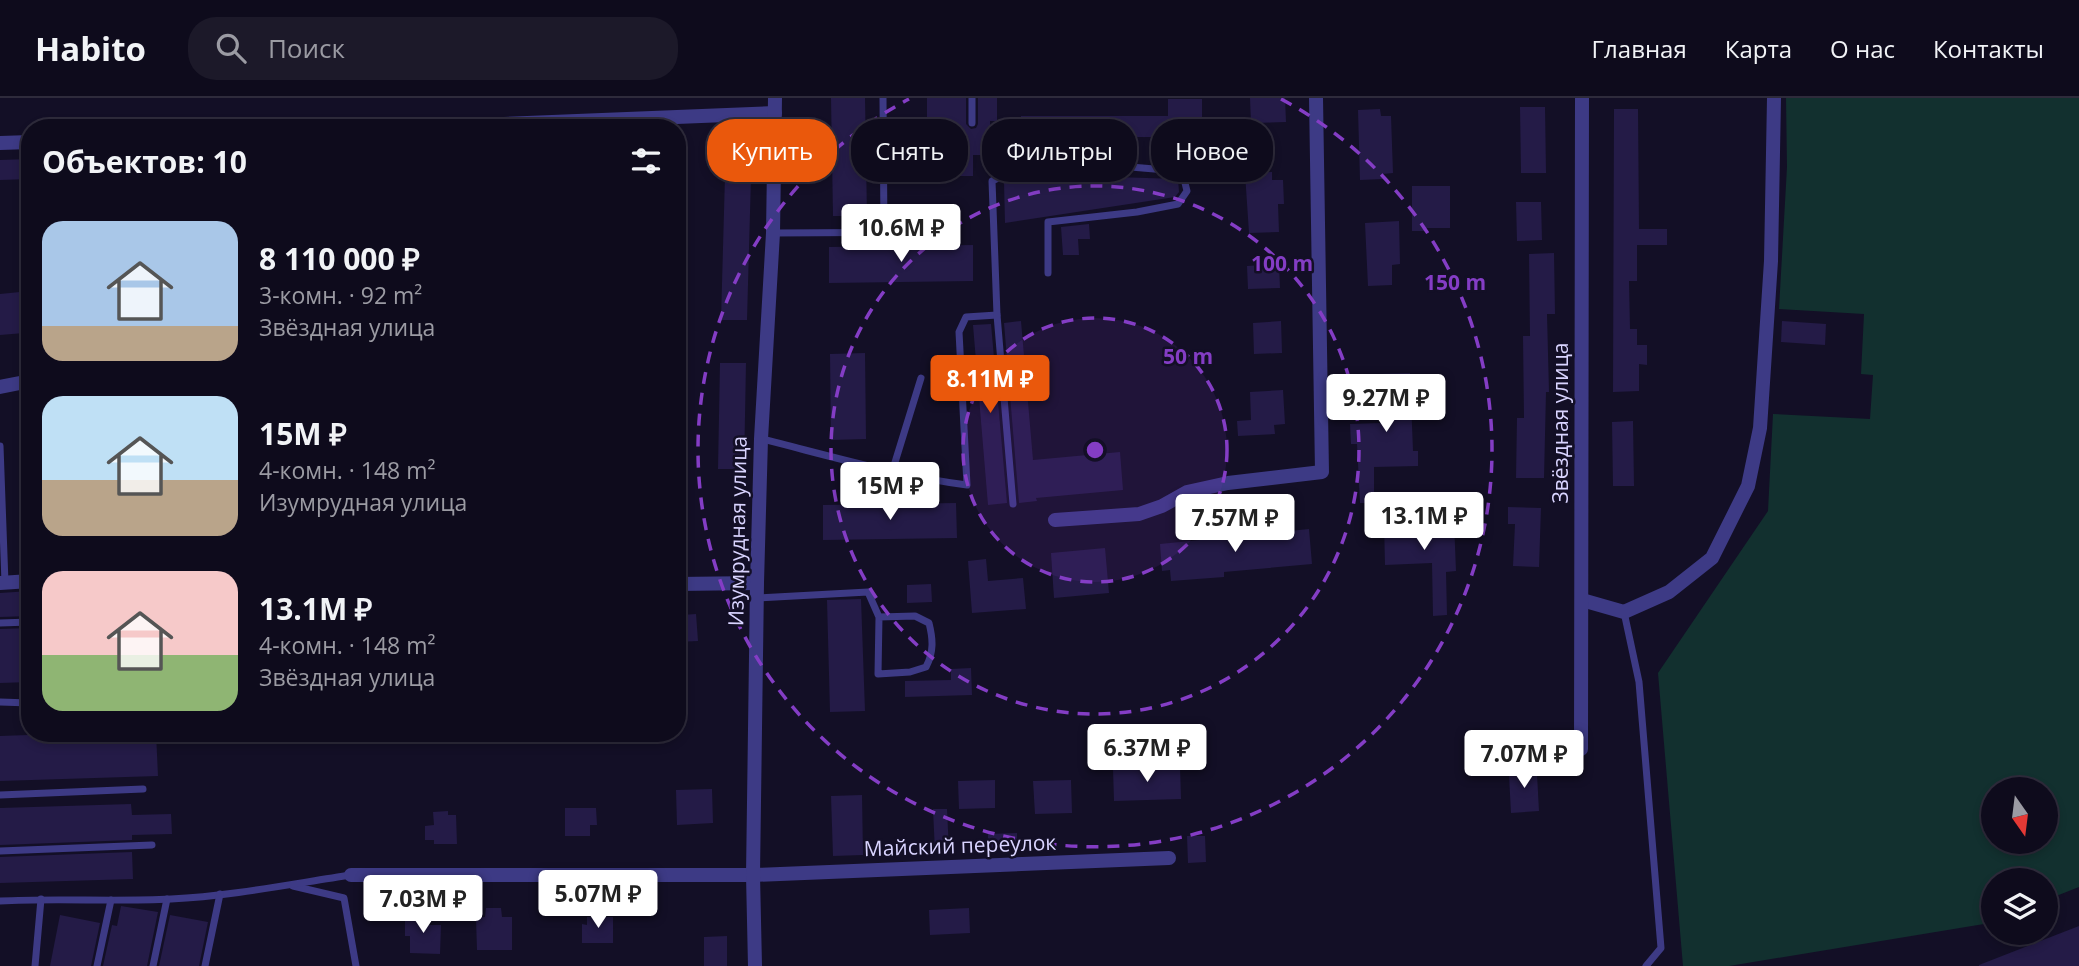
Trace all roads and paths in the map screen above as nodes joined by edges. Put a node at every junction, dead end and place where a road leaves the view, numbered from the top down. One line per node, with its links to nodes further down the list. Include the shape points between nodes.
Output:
1 (775, 98): 7 (street, Изумрудная улица)
2 (883, 98): 12 (lane)
3 (972, 98): 9 (lane)
4 (1316, 98): 24 (street, via 1322,472 1187,492 1139,514)
5 (1582, 98): 29 (street, Звёздная улица)
6 (1774, 98): 30 (street, via 1771,261 1760,428 1748,486 1712,558 1669,592)
7 (775, 113): 8 (street); 14 (street, Изумрудная улица)
8 (686, 119)
9 (972, 123)
10 (21, 142): 11 (street)
11 (0, 143)
12 (884, 232): 13 (lane); 14 (lane)
13 (951, 232)
14 (773, 233): 20 (street, Изумрудная улица)
15 (1048, 273): 16 (lane, via 1048,222 1178,204 1186,191 1184,175 1036,159 992,181)
16 (997, 315): 22 (lane, via 966,317 958,332 967,485); 23 (lane)
17 (921, 378): 22 (lane)
18 (21, 382): 19 (street)
19 (0, 387)
20 (761, 439): 22 (lane); 28 (street, Изумрудная улица)
21 (0, 446): 26 (lane)
22 (892, 472)
23 (1013, 504)
24 (1055, 520)
25 (21, 582): 26 (street)
26 (3, 583)
27 (686, 585): 28 (street)
28 (757, 590): 31 (lane, via 868,592); 42 (street, Изумрудная улица)
29 (1582, 600): 30 (street); 36 (street, Звёздная улица)
30 (1624, 612): 56 (lane, via 1639,682 1661,948)
31 (879, 617): 31 (lane, via 878,674 910,673 926,667 933,640 929,623 915,617)
32 (0, 622): 33 (lane)
33 (21, 622)
34 (0, 702): 35 (lane)
35 (21, 703)
36 (1581, 749)
37 (143, 789): 38 (lane)
38 (0, 795)
39 (152, 845): 40 (lane)
40 (0, 851)
41 (1169, 858): 42 (street, Майский переулок)
42 (753, 875): 43 (street, Майский переулок); 55 (street, Изумрудная улица)
43 (351, 876): 44 (lane)
44 (288, 884): 45 (lane); 54 (lane, via 344,898)
45 (220, 894): 47 (lane); 53 (lane)
46 (41, 898): 48 (lane); 49 (lane); 50 (lane)
47 (167, 899): 48 (lane); 52 (lane)
48 (111, 900): 51 (lane)
49 (0, 901)
50 (35, 966)
51 (97, 966)
52 (153, 966)
53 (205, 966)
54 (356, 966)
55 (755, 966)
56 (1646, 966)

